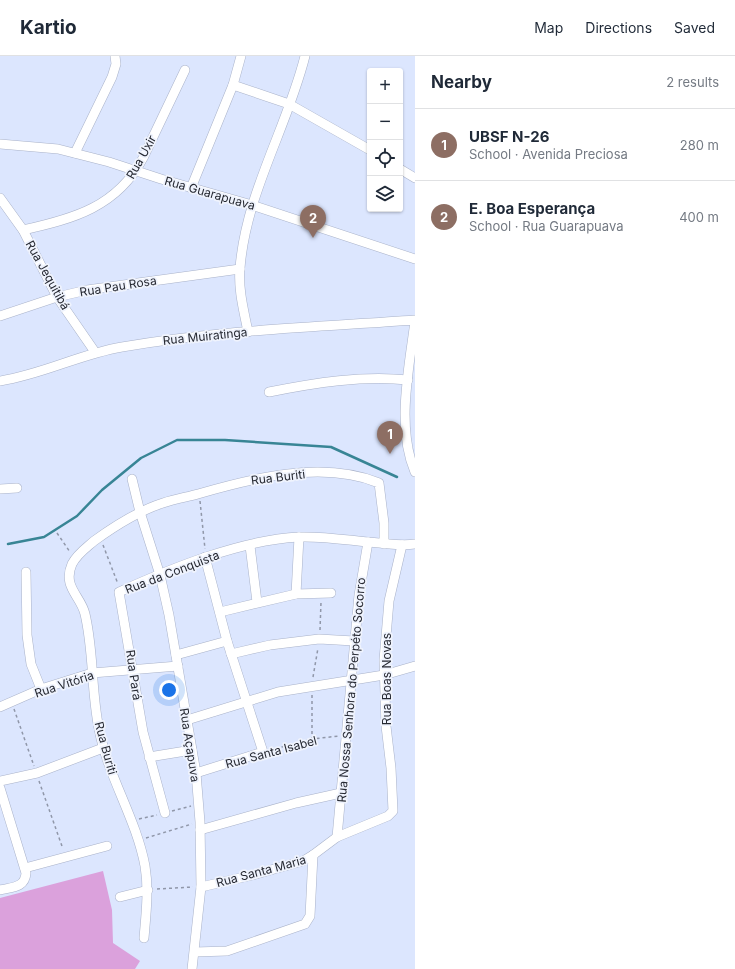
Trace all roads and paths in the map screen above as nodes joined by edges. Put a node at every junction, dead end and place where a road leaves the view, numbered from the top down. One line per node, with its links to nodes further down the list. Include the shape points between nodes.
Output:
1 (115, 56): 9 (street, via 116,64 112,77)
2 (241, 56): 5 (street)
3 (305, 56): 6 (street)
4 (185, 70): 10 (street, Rua Uxir)
5 (233, 85): 6 (street); 13 (street)
6 (289, 104): 8 (street); 15 (street)
7 (0, 144): 9 (street, Rua Guarapuava)
8 (367, 148)
9 (75, 153): 10 (street, Rua Guarapuava)
10 (136, 170): 13 (street, Rua Guarapuava); 16 (street, Rua Uxir, via 124,185 94,208 59,222)
11 (403, 171): 12 (street)
12 (415, 178)
13 (192, 188): 15 (street, Rua Guarapuava)
14 (0, 198): 16 (street, Rua Jequitibá)
15 (252, 204): 17 (street, Rua Guarapuava); 18 (street)
16 (23, 230): 19 (street, Rua Jequitibá)
17 (415, 259)
18 (240, 269): 19 (street, Rua Pau Rosa, via 87,290); 22 (street, via 242,305)
19 (57, 297): 20 (street, Rua Pau Rosa); 24 (street, Rua Jequitibá)
20 (0, 316)
21 (415, 321): 22 (street, Rua Muiratinga); 23 (street)
22 (248, 332): 24 (street, Rua Muiratinga, via 169,339)
23 (414, 345): 25 (street)
24 (95, 352): 26 (street, Rua Muiratinga, via 32,375)
25 (408, 380): 27 (street, via 393,378 314,384); 28 (street)
26 (0, 381)
27 (269, 392)
28 (410, 409): 29 (street, via 405,434)
29 (413, 462): 30 (street)
30 (415, 472)
31 (132, 479): 35 (street, Rua Açapuva)
32 (0, 488): 33 (street)
33 (17, 488)
34 (199, 494): 35 (street, Rua Buriti); 40 (street, Rua Buriti, via 249,480 308,473 352,476 375,481 379,484); 44 (path)
35 (140, 512): 38 (street, Rua Buriti); 47 (street, Rua Açapuva)
36 (57, 532): 45 (path)
37 (299, 537): 39 (street, Rua da Conquista); 43 (street, Rua da Conquista); 51 (street)
38 (100, 538): 45 (street, Rua Buriti); 48 (path, via 117,580)
39 (368, 542): 40 (street, Rua da Conquista); 55 (street, Rua Nossa Senhora do Perpéto Socorro, via 358,595)
40 (384, 544): 42 (street, Rua da Conquista)
41 (415, 544): 42 (street, Rua da Conquista)
42 (402, 545): 63 (street, Rua Boas Novas, via 389,601 384,637)
43 (250, 546): 44 (street, Rua da Conquista); 52 (street)
44 (206, 557): 47 (street, Rua da Conquista); 53 (street)
45 (75, 559): 62 (street, Rua Buriti, via 70,570 70,584 85,613)
46 (26, 572): 65 (street, via 28,642 31,664)
47 (160, 575): 48 (street, Rua da Conquista); 58 (street, Rua Açapuva)
48 (119, 592): 61 (street, Rua Pará)
49 (321, 593): 50 (street); 51 (street); 54 (path)
50 (331, 593)
51 (296, 594): 52 (street)
52 (257, 602): 53 (street)
53 (220, 612): 56 (street)
54 (320, 639): 55 (street); 57 (street, via 270,645)
55 (354, 640): 64 (street, Rua Nossa Senhora do Perpéto Socorro)
56 (227, 641): 57 (street); 58 (street)
57 (231, 654): 66 (street)
58 (176, 655): 59 (street, Rua Açapuva)
59 (178, 666): 61 (street, Rua Vitória); 68 (street, Rua Açapuva)
60 (415, 666): 63 (street)
61 (133, 670): 62 (street, Rua Vitória); 73 (street, Rua Pará)
62 (92, 673): 65 (street, Rua Vitória); 70 (street, Rua Buriti, via 96,711)
63 (384, 675): 64 (street); 79 (street, Rua Boas Novas, via 394,808)
64 (352, 680): 66 (street, via 278,692); 69 (street, Rua Nossa Senhora do Perpéto Socorro)
65 (41, 689): 67 (street, Rua Vitória)
66 (246, 702): 68 (street); 72 (street)
67 (0, 707)
68 (187, 720): 71 (street, Rua Açapuva)
69 (347, 734): 72 (path, Rua Santa Isabel, via 312,739); 77 (street, Rua Nossa Senhora do Perpéto Socorro)
70 (104, 748): 75 (street, via 37,773); 82 (street, Rua Buriti)
71 (192, 750): 73 (street); 74 (street, Rua Açapuva)
72 (262, 752): 74 (street, Rua Santa Isabel)
73 (149, 757): 78 (street, Rua Pará)
74 (196, 773): 80 (street, Rua Açapuva)
75 (0, 781)
76 (0, 788): 85 (street)
77 (341, 794): 80 (street); 81 (street, Rua Nossa Senhora do Perpéto Socorro)
78 (165, 813)
79 (392, 813): 81 (street, Rua Santa Maria)
80 (200, 826): 82 (path); 86 (street, Rua Açapuva)
81 (337, 837): 84 (street, Rua Santa Maria)
82 (138, 840): 88 (street, Rua Buriti)
83 (107, 846): 85 (street)
84 (314, 855): 86 (street, Rua Santa Maria, via 303,861); 91 (street, via 310,916 305,924 227,951)
85 (25, 868): 87 (street, via 26,877 23,882 18,886)
86 (201, 887): 88 (path, Rua Santa Maria); 91 (street, Rua Açapuva)
87 (0, 890)
88 (148, 890): 89 (street); 90 (street, Rua Buriti)
89 (120, 897)
90 (144, 938)
91 (195, 952): 92 (street, Rua Açapuva)
92 (192, 969)

